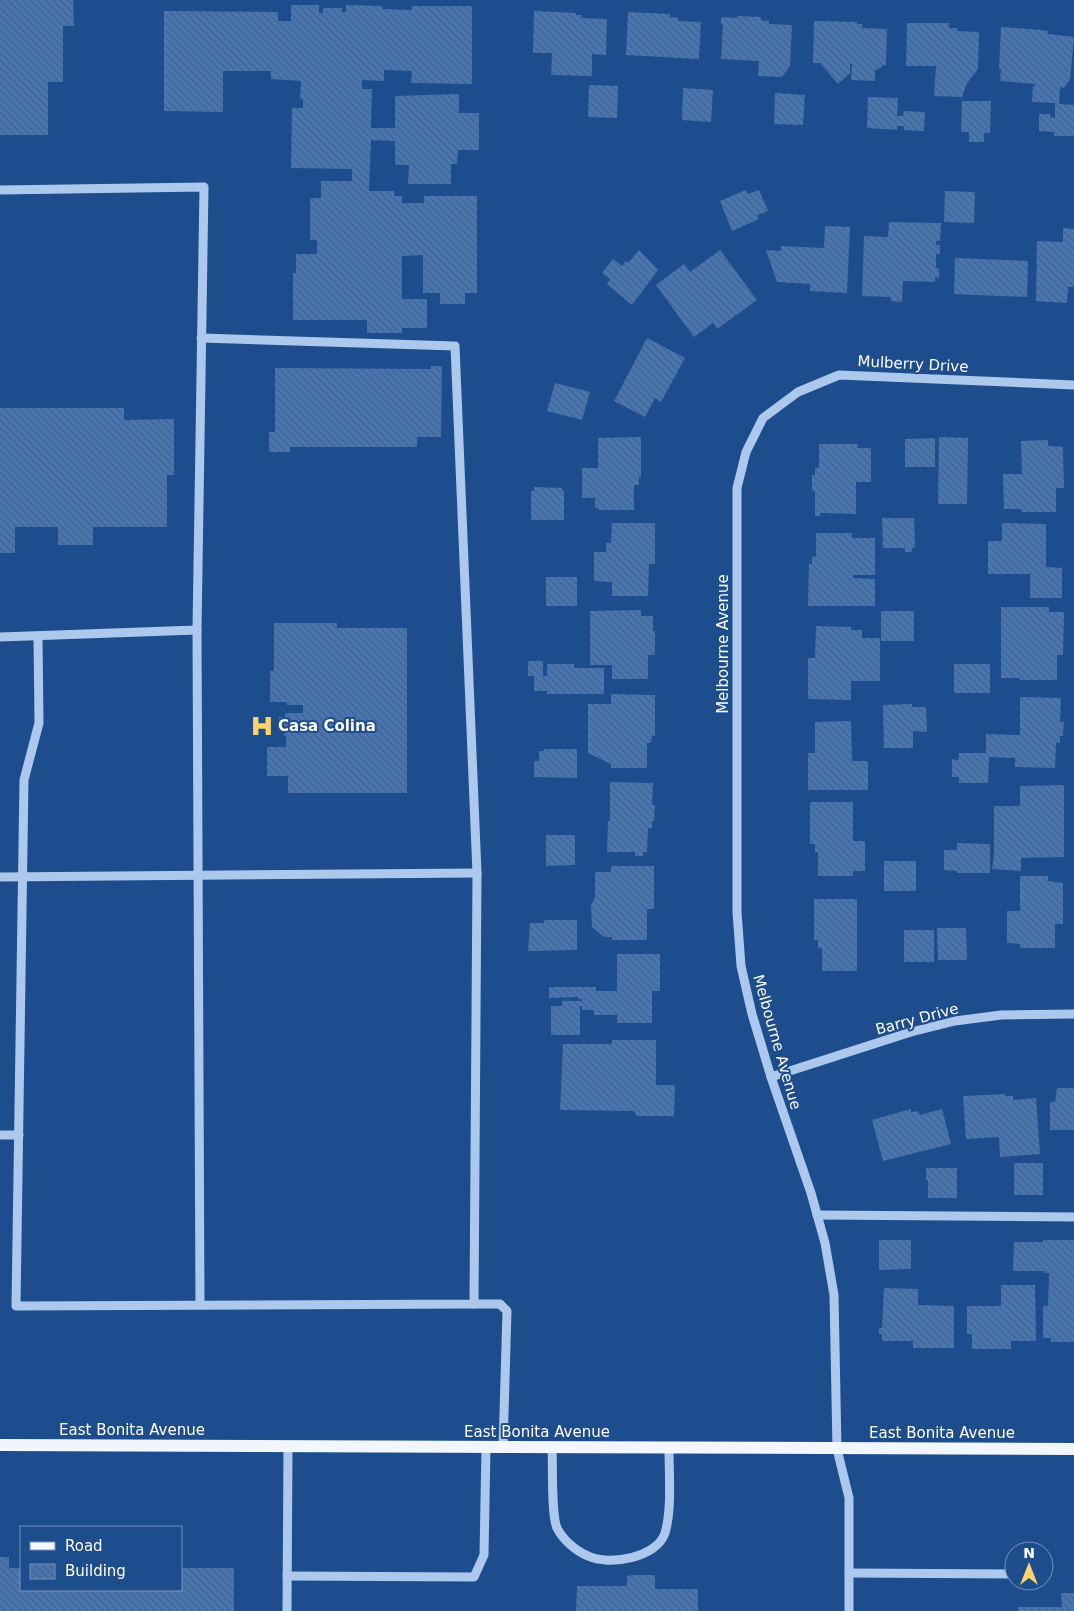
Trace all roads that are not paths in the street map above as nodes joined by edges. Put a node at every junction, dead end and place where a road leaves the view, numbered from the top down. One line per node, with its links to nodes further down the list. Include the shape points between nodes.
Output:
1 (0, 190): 2 (street, via 204,188)
2 (201, 338): 5 (street); 8 (street, via 455,346)
3 (1074, 385): 4 (street, Mulberry Drive, via 839,375 798,392)
4 (763, 418): 13 (street, Melbourne Avenue, via 746,452 737,488 737,912 741,966)
5 (197, 630): 6 (street); 10 (street)
6 (38, 636): 7 (street); 9 (street, via 39,723 24,780)
7 (0, 637)
8 (477, 874): 10 (street); 18 (street)
9 (22, 876): 10 (street); 11 (street); 15 (street)
10 (198, 876): 19 (street)
11 (0, 877)
12 (1074, 1014): 13 (street, Barry Drive, via 1001,1015 955,1021)
13 (771, 1077): 16 (street, Melbourne Avenue)
14 (0, 1135): 15 (street)
15 (19, 1135): 19 (street, via 16,1306)
16 (817, 1216): 17 (street); 26 (street, Melbourne Avenue, via 834,1295)
17 (1074, 1217)
18 (474, 1304): 19 (street); 23 (street, via 500,1304 507,1311)
19 (200, 1305)
20 (0, 1446): 21 (main road, East Bonita Avenue)
21 (288, 1447): 22 (main road, East Bonita Avenue); 30 (street)
22 (486, 1448): 23 (main road, East Bonita Avenue); 30 (street, via 484,1555 474,1577)
23 (503, 1448): 24 (main road, East Bonita Avenue)
24 (552, 1448): 25 (main road, East Bonita Avenue); 25 (street, via 557,1528 570,1545 588,1557 605,1560 633,1558 652,1549 664,1534 668,1515)
25 (669, 1449): 26 (main road, East Bonita Avenue)
26 (837, 1449): 27 (main road, East Bonita Avenue); 28 (street, Melbourne Avenue, via 849,1498)
27 (1074, 1449)
28 (849, 1572): 29 (street); 32 (street, Melbourne Avenue)
29 (1004, 1574)
30 (287, 1576): 31 (street)
31 (287, 1611)
32 (849, 1611)

